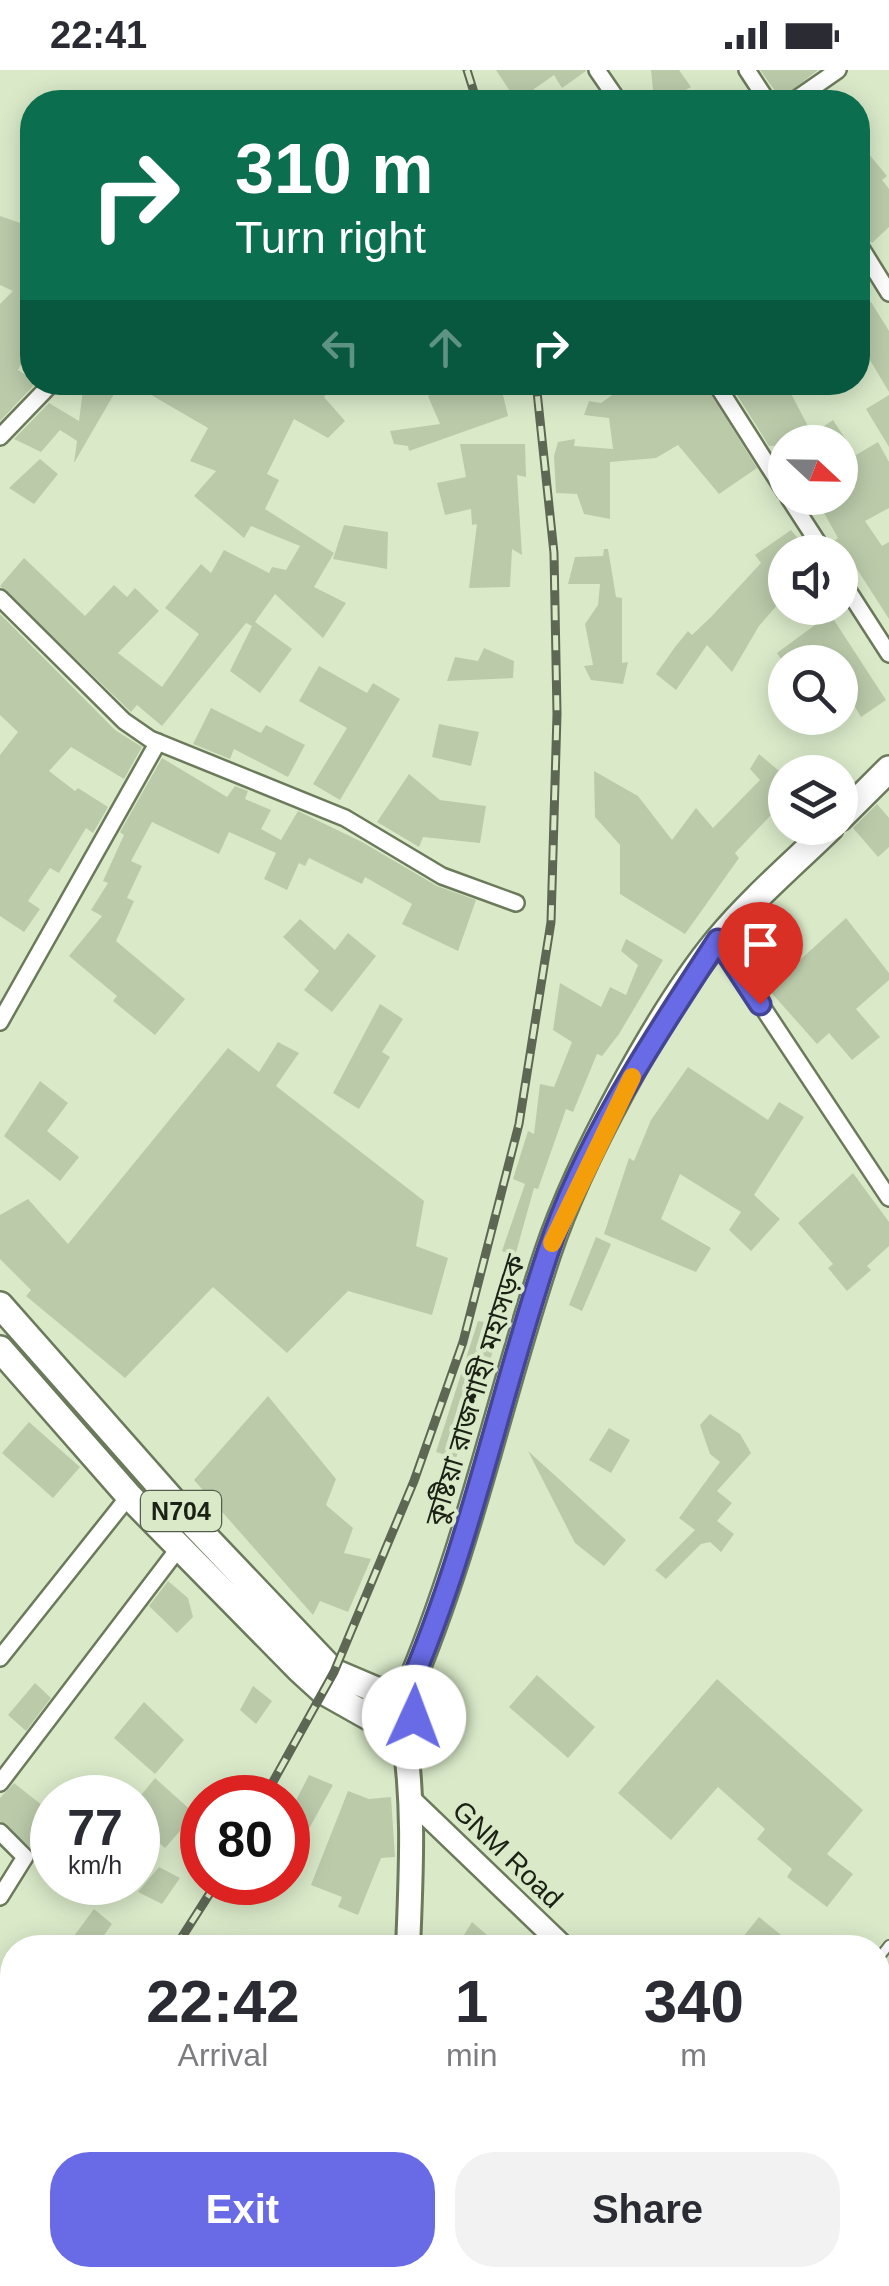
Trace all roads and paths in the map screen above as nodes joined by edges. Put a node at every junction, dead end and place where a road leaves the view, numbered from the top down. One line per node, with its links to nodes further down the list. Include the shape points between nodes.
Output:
1 (838, 70): 2 (street)
2 (809, 90)
3 (870, 262): 4 (street)
4 (889, 293)
5 (40, 395): 7 (street)
6 (723, 395): 8 (street)
7 (0, 437)
8 (768, 465)
9 (0, 598): 12 (street, via 124,721)
10 (858, 606): 11 (street)
11 (889, 654)
12 (158, 742): 16 (street, via 345,818 442,876); 18 (street)
13 (889, 769): 14 (highway)
14 (858, 800)
15 (813, 845): 17 (highway, কুষ্টিয়া রাজশাহী মহাসড়ক)
16 (516, 903)
17 (718, 940): 19 (street); 29 (highway, কুষ্টিয়া রাজশাহী মহাসড়ক, via 620,1098 554,1238 479,1486)
18 (0, 1022)
19 (889, 1198)
20 (0, 1305): 22 (highway, N704)
21 (0, 1349): 23 (highway, N704)
22 (83, 1400): 23 (highway); 26 (highway, N704)
23 (63, 1420): 24 (highway, N704)
24 (129, 1496): 25 (highway, N704); 28 (street)
25 (178, 1548): 27 (highway, N704); 31 (street)
26 (242, 1575): 27 (highway); 29 (highway, N704, via 334,1672)
27 (225, 1595): 30 (highway, N704, via 323,1691)
28 (0, 1658)
29 (394, 1692): 30 (highway, via 373,1711); 30 (highway, via 416,1712)
30 (390, 1726): 32 (main road)
31 (0, 1783)
32 (412, 1800): 35 (main road); 36 (street, GNM Road)
33 (0, 1832): 34 (street, via 25,1856)
34 (0, 1897)
35 (408, 1935)
36 (552, 1935)

